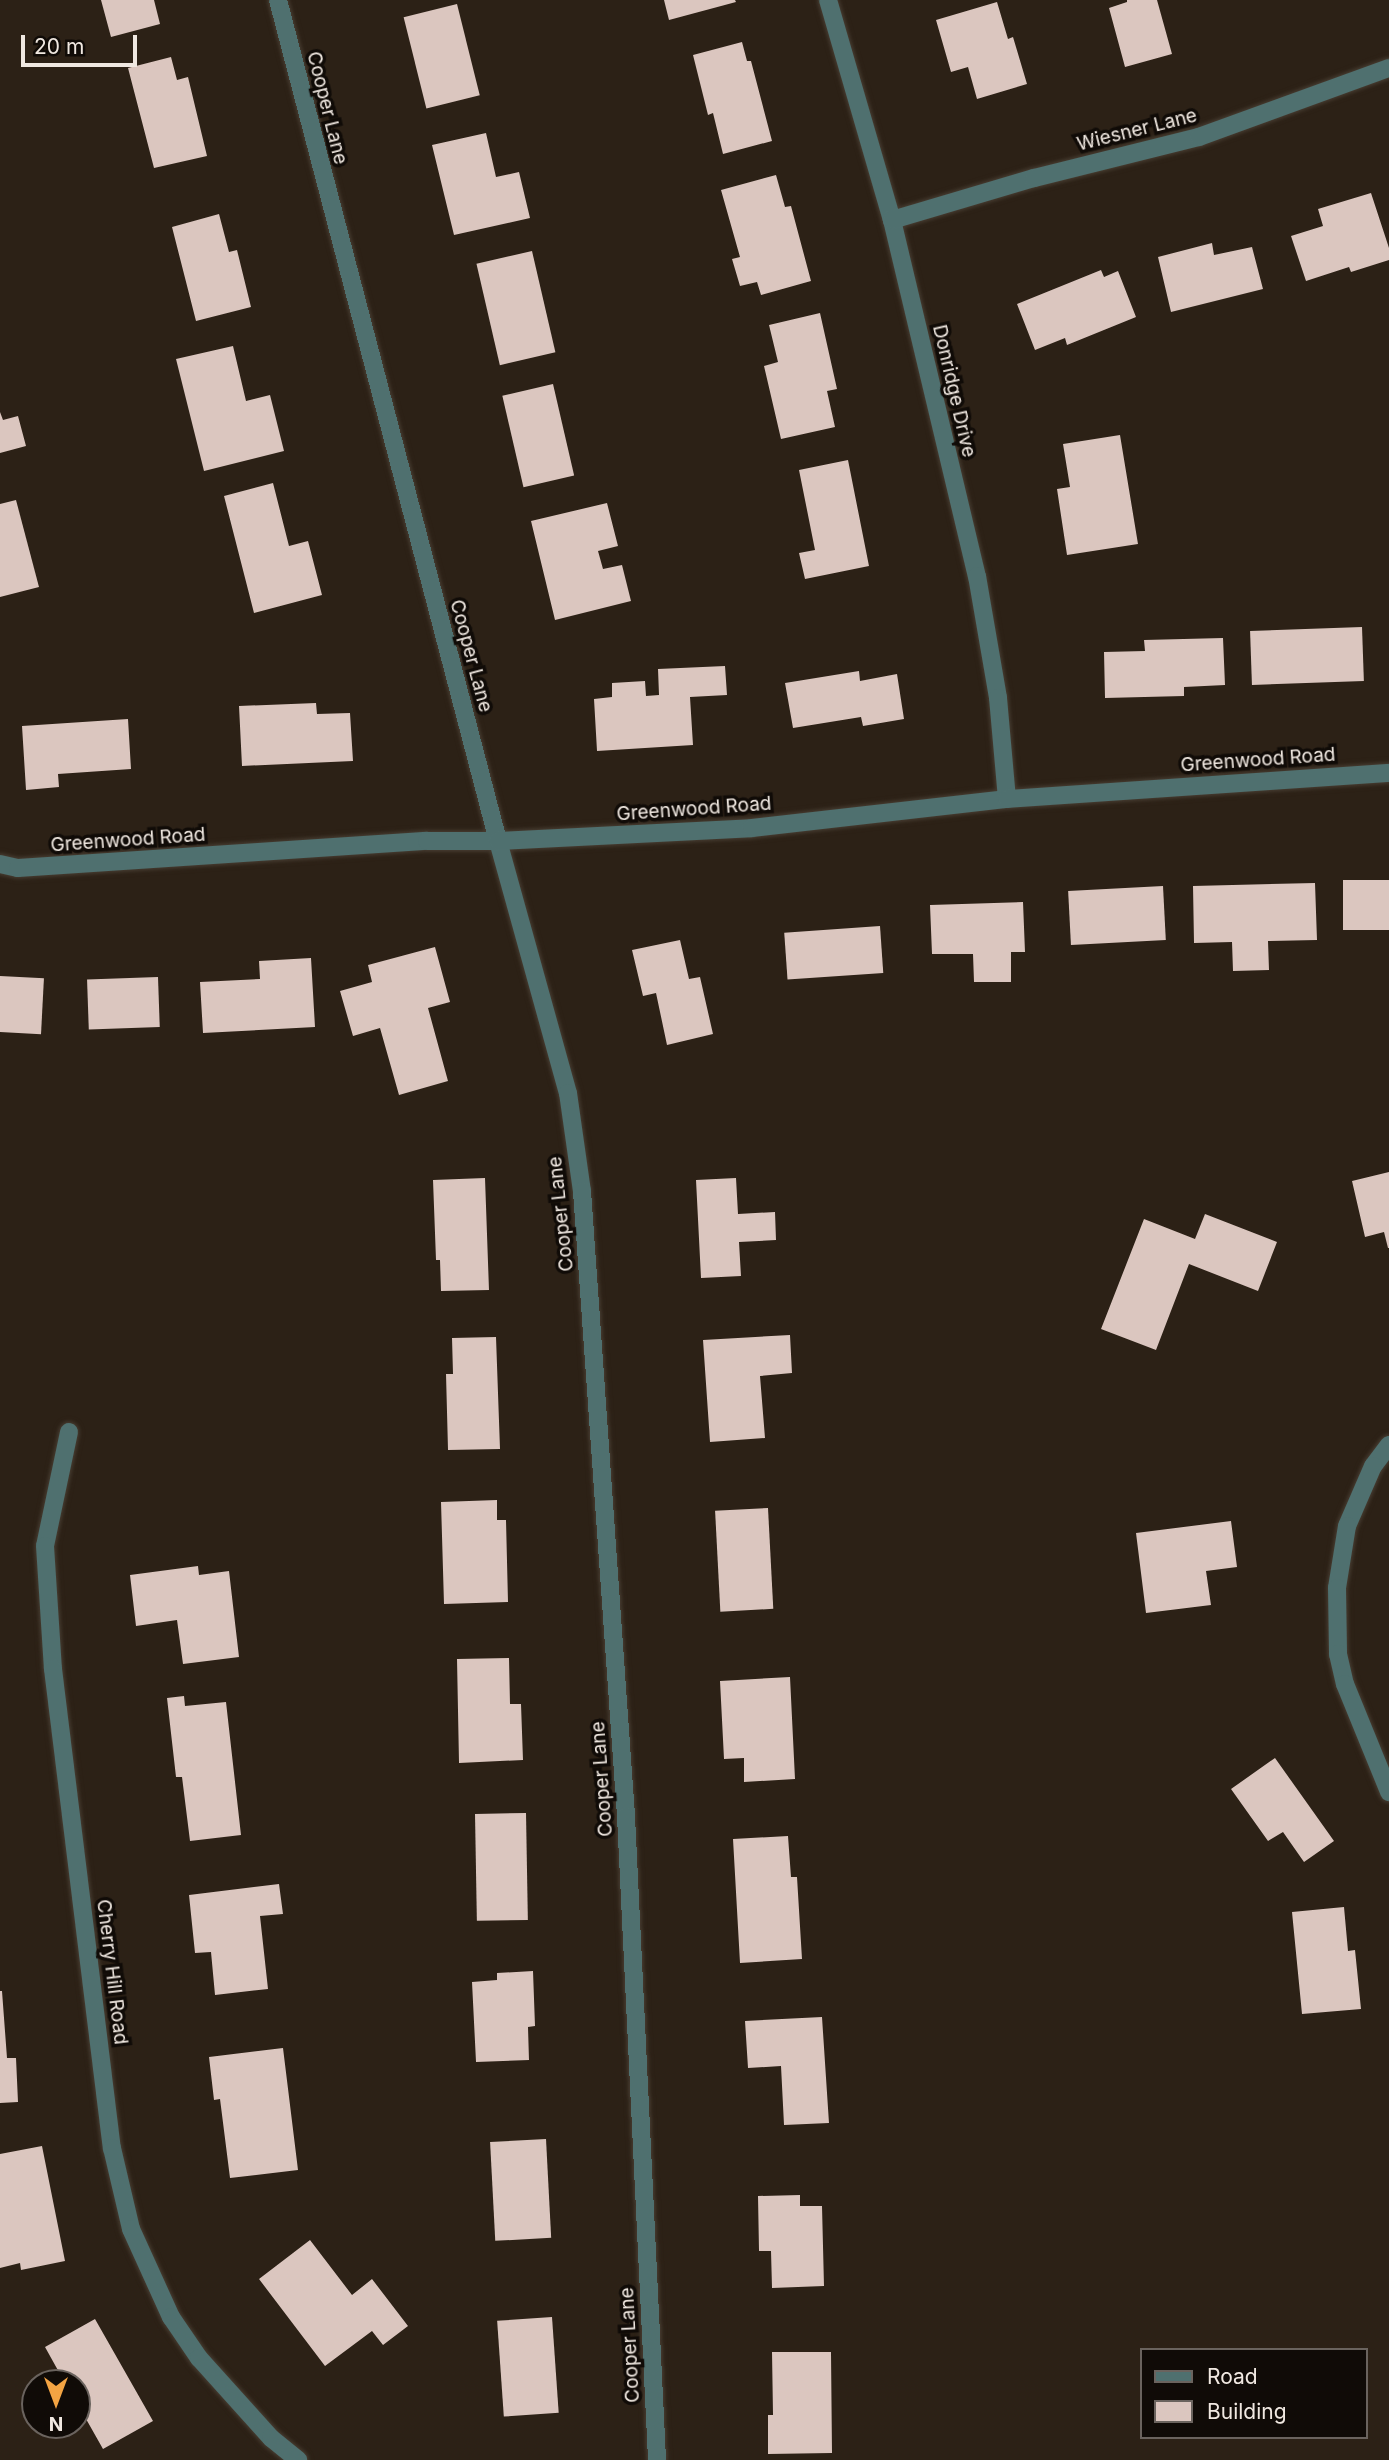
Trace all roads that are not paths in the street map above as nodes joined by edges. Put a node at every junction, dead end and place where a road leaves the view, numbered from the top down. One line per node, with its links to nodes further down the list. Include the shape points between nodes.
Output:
1 (278, 0): 7 (street, Cooper Lane)
2 (828, 0): 4 (street, Donridge Drive)
3 (1389, 68): 4 (street, Wiesner Lane, via 1199,137)
4 (892, 220): 6 (street, Donridge Drive, via 977,576 998,698)
5 (1389, 773): 6 (street, Greenwood Road)
6 (1007, 799): 7 (street, Greenwood Road, via 752,828)
7 (498, 841): 8 (street, Greenwood Road, via 427,841 18,868); 13 (street, Cooper Lane, via 568,1093 582,1191 626,1816)
8 (0, 864)
9 (69, 1432): 12 (street, Cherry Hill Road, via 45,1546 50,1628 116,2162 131,2229 171,2317 199,2358 271,2438)
10 (1389, 1445): 11 (street, via 1373,1466 1347,1526 1337,1588 1338,1654 1345,1684)
11 (1389, 1791)
12 (298, 2460)
13 (656, 2460)

